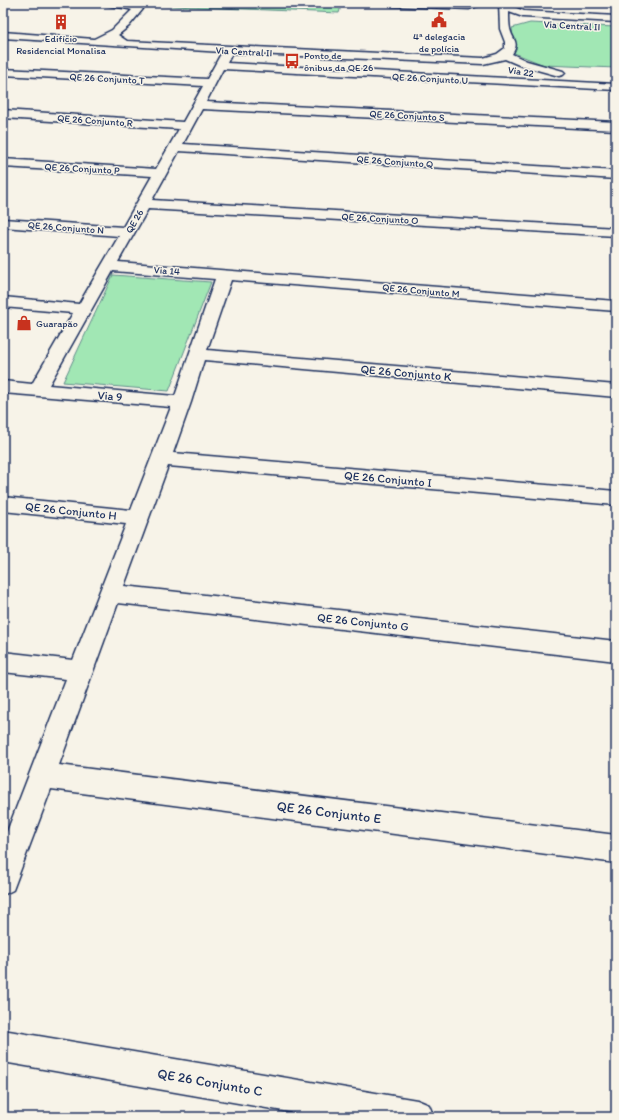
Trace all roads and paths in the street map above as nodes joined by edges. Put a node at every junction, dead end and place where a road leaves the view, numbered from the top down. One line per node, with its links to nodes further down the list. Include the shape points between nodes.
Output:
1 (108, 3): 5 (street)
2 (392, 3): 3 (street, via 469,6)
3 (477, 3)
4 (504, 5): 6 (street, Via Central II, via 523,14); 14 (street, Via Central II, via 511,45)
5 (140, 6): 10 (street)
6 (616, 19)
7 (524, 24): 8 (street, Via Central II)
8 (616, 27)
9 (3, 35): 11 (street)
10 (112, 36): 11 (street); 12 (street, Via Central II)
11 (93, 40): 12 (street)
12 (125, 44): 13 (street, Via Central II)
13 (229, 50): 15 (street, Via Central II); 16 (street, QE 26)
14 (505, 55): 15 (street, Via Central II); 18 (street, Via 22)
15 (483, 61): 18 (street, Via 22, via 528,74)
16 (220, 66): 21 (street, QE 26); 22 (street, QE 26 Conjunto U)
17 (3, 72): 21 (street, QE 26 Conjunto T)
18 (559, 73): 19 (street, Via 22)
19 (588, 75): 20 (street, Via 22); 22 (street)
20 (616, 77)
21 (210, 83): 24 (street, QE 26)
22 (592, 86): 23 (street, QE 26 Conjunto U)
23 (616, 87)
24 (198, 105): 26 (street, QE 26); 27 (street, QE 26 Conjunto S)
25 (3, 114): 26 (street, QE 26 Conjunto R)
26 (187, 126): 28 (street, QE 26)
27 (616, 126)
28 (174, 148): 30 (street, QE 26); 31 (street, QE 26 Conjunto Q)
29 (3, 163): 30 (street, QE 26 Conjunto P)
30 (161, 173): 32 (street, QE 26)
31 (616, 175)
32 (143, 204): 34 (street, QE 26); 35 (street, QE 26 Conjunto O)
33 (3, 223): 34 (street, QE 26 Conjunto N)
34 (128, 232): 36 (street, QE 26)
35 (616, 232)
36 (109, 266): 37 (street, Via 14); 40 (street, QE 26)
37 (225, 274): 39 (street, QE 26 Conjunto M); 41 (street)
38 (3, 302): 40 (street)
39 (616, 306)
40 (84, 309): 43 (street, QE 26)
41 (197, 354): 44 (street, QE 26 Conjunto K); 45 (street)
42 (3, 387): 43 (street, Via 9)
43 (38, 390): 45 (street, Via 9)
44 (616, 391)
45 (182, 402): 46 (street)
46 (161, 460): 47 (street, QE 26 Conjunto I); 49 (street)
47 (616, 498)
48 (3, 504): 49 (street, QE 26 Conjunto H)
49 (139, 518): 50 (street)
50 (110, 593): 51 (street, QE 26 Conjunto G); 53 (street)
51 (616, 651)
52 (3, 662): 53 (street)
53 (82, 670): 54 (street)
54 (42, 775): 55 (street, QE 26 Conjunto E); 56 (street)
55 (616, 849)
56 (3, 880)
57 (3, 1046): 58 (street, QE 26 Conjunto C)
58 (417, 1117)

